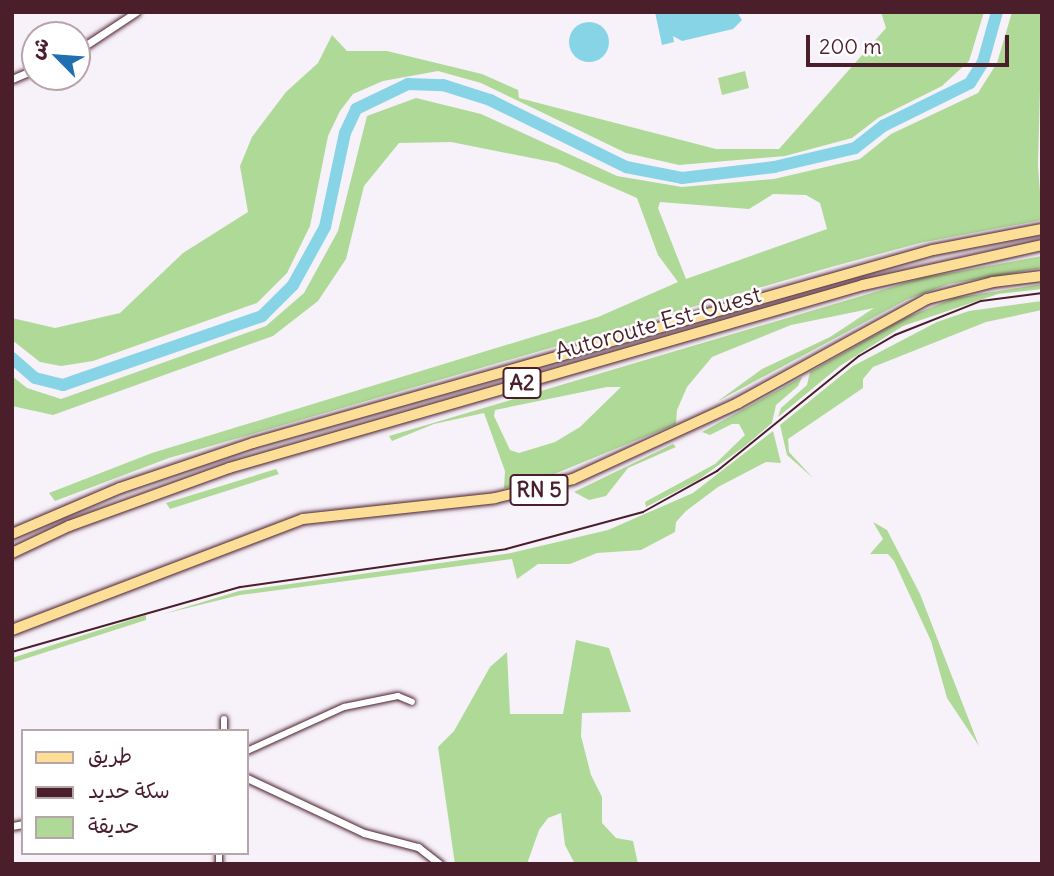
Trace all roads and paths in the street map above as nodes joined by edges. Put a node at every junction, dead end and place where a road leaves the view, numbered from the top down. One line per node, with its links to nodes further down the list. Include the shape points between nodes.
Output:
1 (135, 12): 2 (street)
2 (91, 42)
3 (1042, 229): 6 (highway, Autoroute Est-Ouest / A2, via 933,250 253,443 120,488)
4 (1042, 245): 7 (highway, Autoroute Est-Ouest / A2, via 863,285 229,468 69,526)
5 (1042, 276): 8 (main road, RN 5, via 993,282 927,299 738,403 573,479 506,496 303,519)
6 (12, 534)
7 (12, 553)
8 (12, 631)
9 (412, 702): 12 (street, via 398,696 344,707)
10 (224, 719): 11 (street)
11 (223, 729)
12 (248, 751)
13 (248, 778): 14 (street, via 364,833 418,847)
14 (440, 864)

